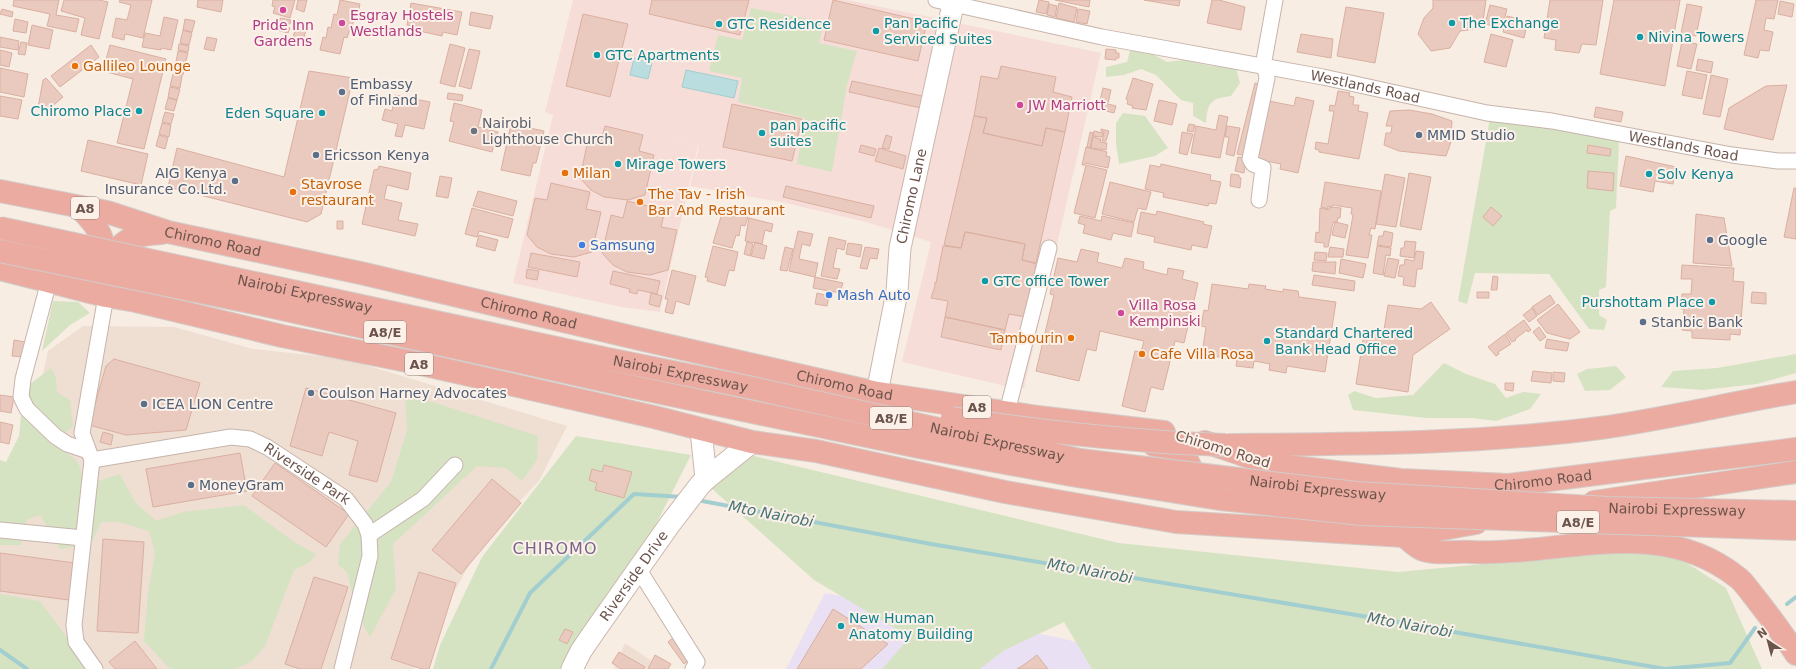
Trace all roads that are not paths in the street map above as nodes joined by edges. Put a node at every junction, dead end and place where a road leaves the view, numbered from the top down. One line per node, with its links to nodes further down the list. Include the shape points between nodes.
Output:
1 (1275, 0): 3 (street)
2 (948, 1): 3 (street, Westlands Road, via 1102,37); 20 (street, Chiromo Lane, via 900,248 896,292)
3 (1262, 66): 4 (street, Westlands Road, via 1487,113 1552,121 1732,155); 6 (street, via 1267,78 1250,159 1253,164 1263,168)
4 (1796, 161)
5 (0, 191): 7 (highway, Chiromo Road / A8)
6 (1259, 200)
7 (79, 207): 10 (highway, Chiromo Road / A8, via 107,212); 15 (highway, via 97,228 104,252 95,274 80,284)
8 (0, 220): 11 (highway, bridge)
9 (0, 228): 11 (highway, Nairobi Expressway / A8/E, bridge)
10 (168, 232): 17 (highway, via 135,236 126,240 119,250 115,263 116,271); 20 (highway, Chiromo Road / A8, via 365,274)
11 (71, 243): 18 (highway, Nairobi Expressway / A8/E, bridge)
12 (1049, 248): 21 (street)
13 (0, 251): 31 (highway, Nairobi Expressway / A8/E, bridge, via 259,304 919,447 1212,498 1361,514)
14 (0, 269): 15 (highway, Chiromo Road / A8)
15 (58, 284): 16 (highway, Chiromo Road / A8); 26 (street, via 23,379 21,397 28,409 55,436)
16 (106, 296): 17 (highway, Chiromo Road / A8); 26 (street, via 82,433)
17 (136, 301): 23 (highway, Chiromo Road / A8, via 282,336 412,362 654,417)
18 (744, 386): 19 (highway, bridge, via 1014,427 1170,443 1234,445 1437,442 1598,428); 30 (highway, Nairobi Expressway / A8/E, bridge, via 1080,460 1349,492 1608,508)
19 (1796, 392)
20 (877, 393): 21 (highway, Chiromo Road / A8)
21 (1007, 412): 22 (highway, Chiromo Road / A8)
22 (1038, 417): 25 (highway, Chiromo Road / A8, via 1181,434 1270,464 1401,480 1509,486); 33 (highway, via 1083,431 1178,450 1198,478 1331,501 1346,513 1348,524)
23 (701, 430): 24 (highway, Chiromo Road / A8); 29 (street)
24 (752, 442): 29 (street, Riverside Drive); 33 (highway, Chiromo Road / A8, via 816,451 1005,492 1176,522)
25 (1796, 449)
26 (90, 456): 34 (street, Riverside Park, via 231,437 250,439 267,446 346,499 365,524); 36 (street)
27 (455, 465): 34 (street, via 423,500)
28 (1796, 472): 35 (highway, Chiromo Road / A8, via 1621,498)
29 (703, 482): 37 (street, Riverside Drive)
30 (1796, 512)
31 (1796, 529)
32 (0, 530): 36 (street)
33 (1344, 533): 35 (highway, Chiromo Road / A8)
34 (369, 535): 41 (street, Riverside Park, via 370,556)
35 (1404, 536): 38 (highway, via 1420,548 1432,552 1498,553 1597,542 1639,542 1674,546 1709,558 1738,577 1774,621)
36 (83, 538): 40 (street, via 74,629 76,642)
37 (639, 570): 39 (street); 42 (street, Riverside Drive, via 581,651)
38 (1796, 654)
39 (695, 666)
40 (95, 669)
41 (342, 669)
42 (572, 669)

